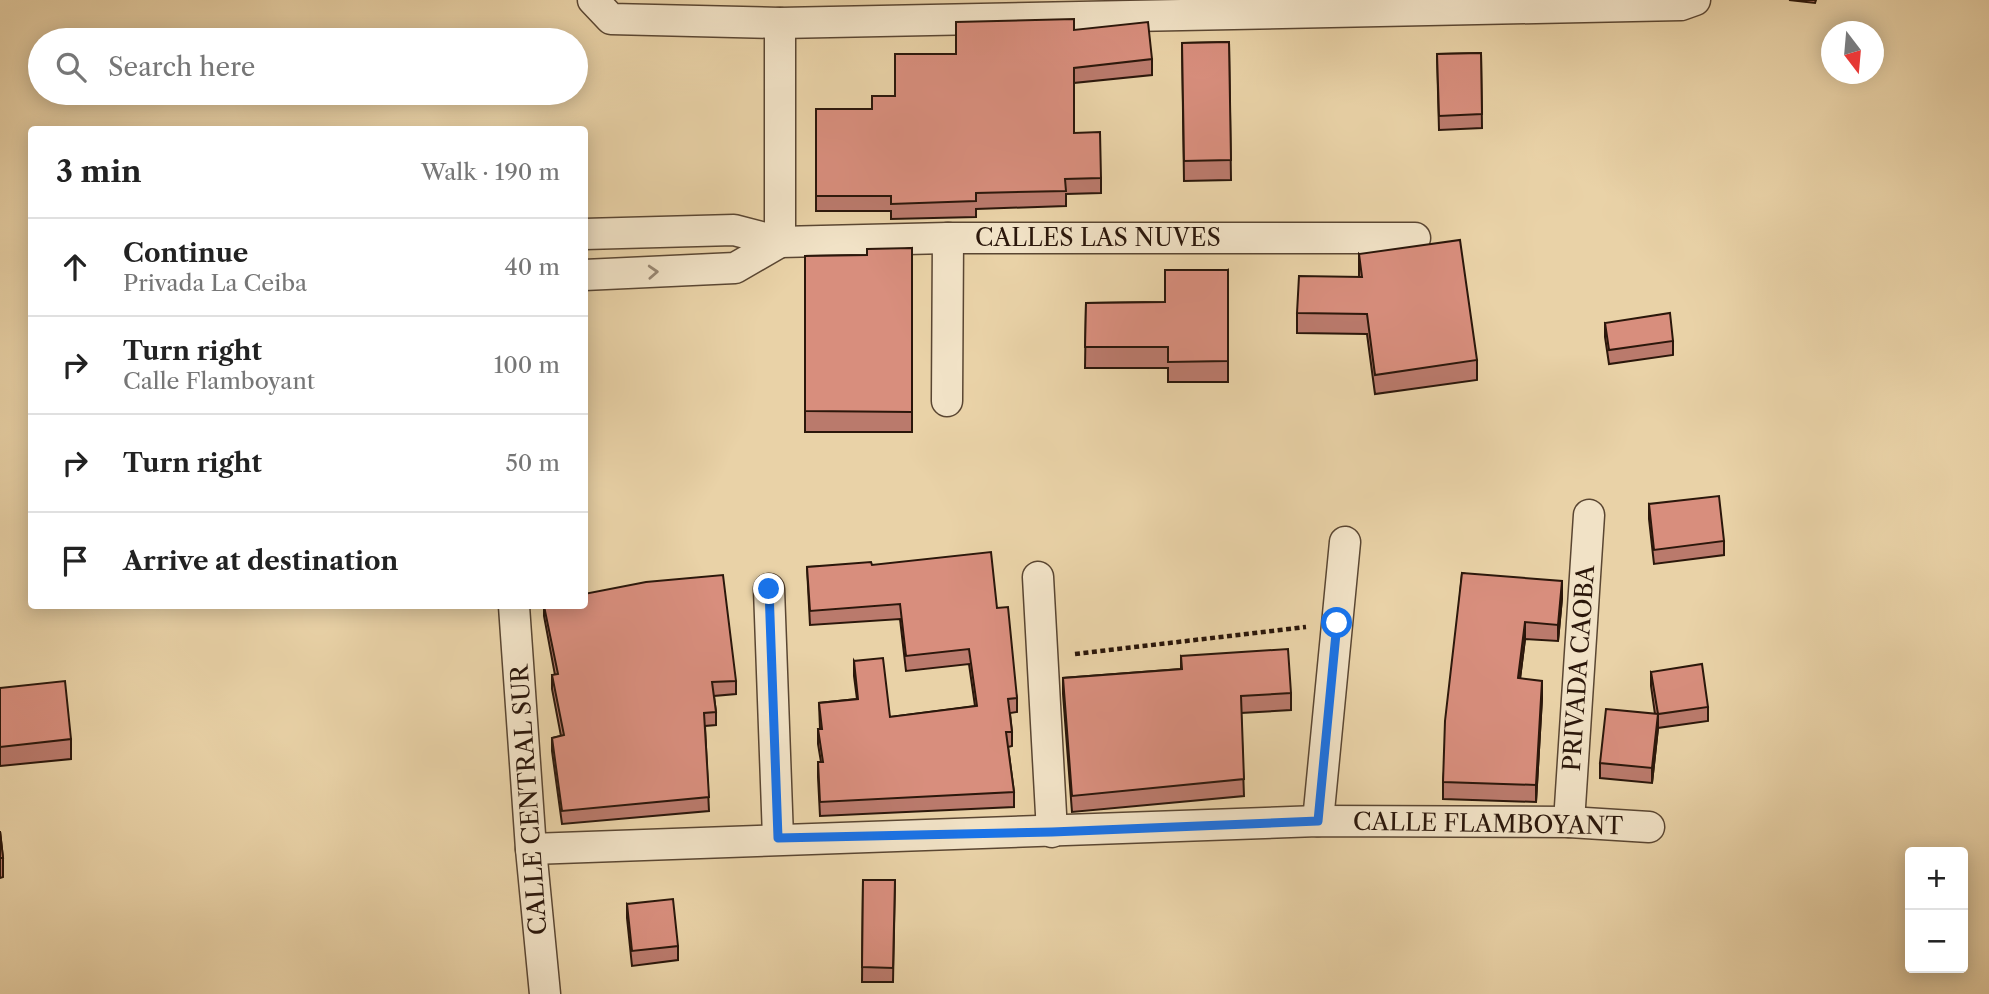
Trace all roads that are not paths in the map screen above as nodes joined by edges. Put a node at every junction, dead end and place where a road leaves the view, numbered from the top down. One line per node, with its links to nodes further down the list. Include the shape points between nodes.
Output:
1 (1695, 0): 3 (street, via 1681,5)
2 (594, 2): 3 (street, via 611,19)
3 (780, 23): 7 (street)
4 (588, 234): 7 (street, CALLES LAS NUVES, via 734,230)
5 (948, 238): 6 (street, CALLES LAS NUVES); 7 (street, CALLES LAS NUVES); 9 (street)
6 (1415, 238)
7 (780, 242): 8 (street, CALLES LAS NUVES, one-way to 7, via 735,268)
8 (588, 275)
9 (947, 401)
10 (1589, 515): 16 (street, PRIVADA CAOBA)
11 (1345, 542): 15 (street)
12 (1038, 577): 18 (street)
13 (769, 589): 19 (street)
14 (514, 609): 20 (street, CALLE CENTRAL SUR)
15 (1318, 821): 16 (street, CALLE FLAMBOYANT); 18 (street, CALLE FLAMBOYANT)
16 (1569, 821): 17 (street, CALLE FLAMBOYANT)
17 (1649, 827)
18 (1052, 832): 19 (street, CALLE FLAMBOYANT)
19 (778, 838): 20 (street, CALLE FLAMBOYANT)
20 (531, 849): 21 (street, CALLE CENTRAL SUR)
21 (545, 994)

